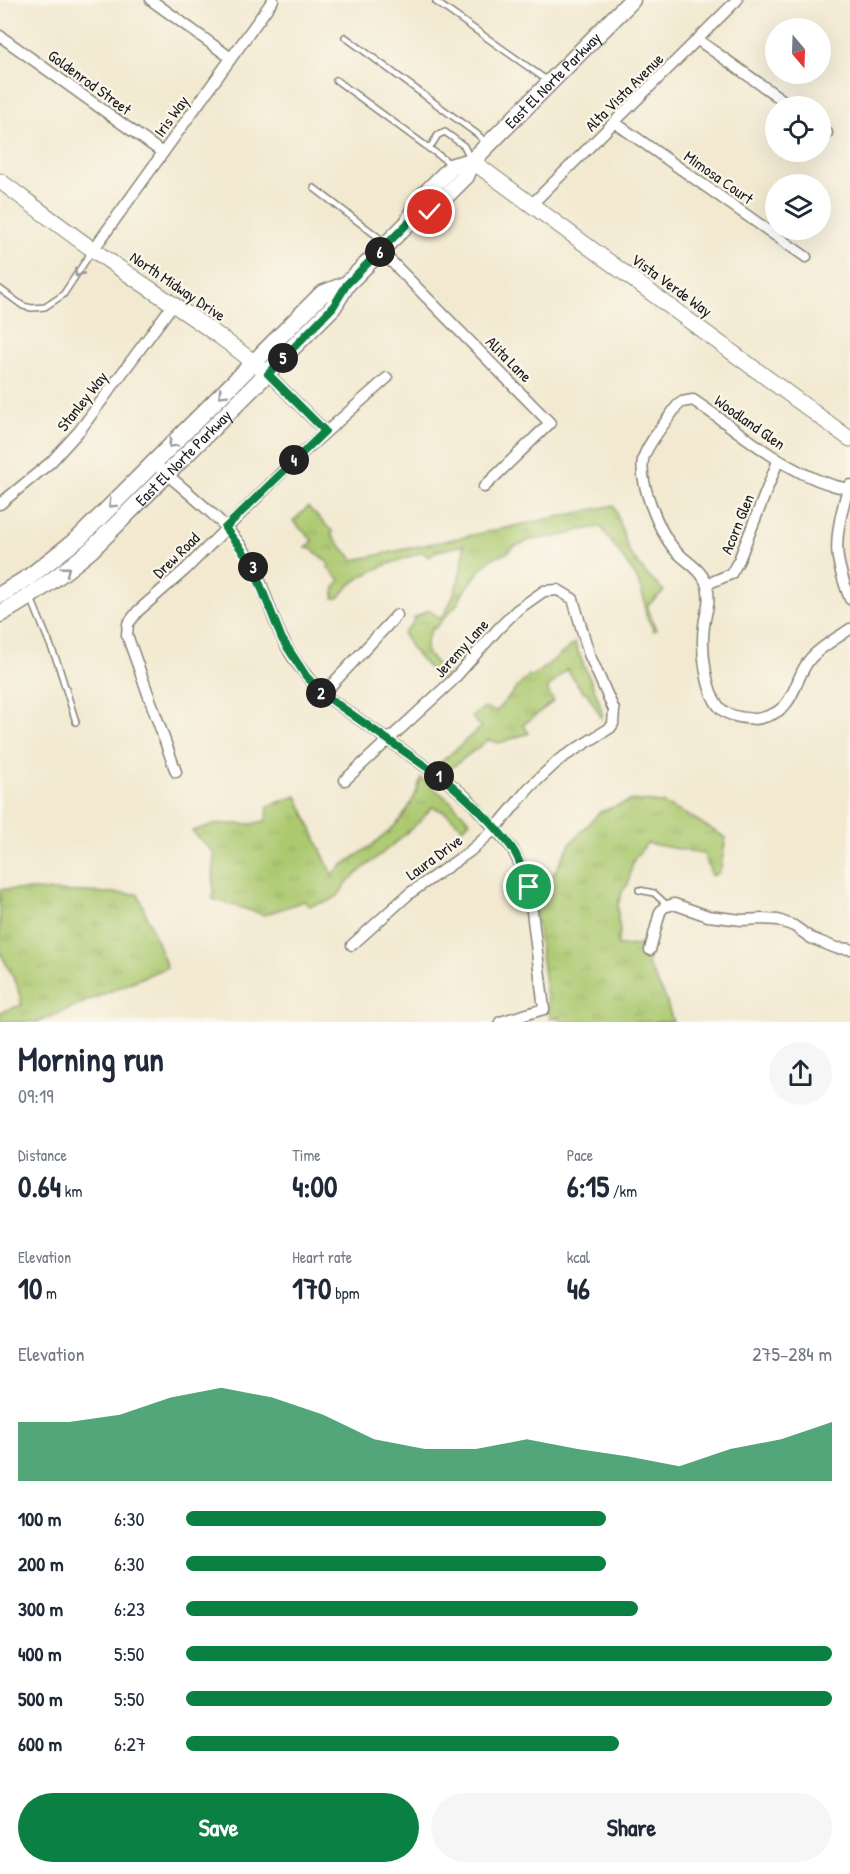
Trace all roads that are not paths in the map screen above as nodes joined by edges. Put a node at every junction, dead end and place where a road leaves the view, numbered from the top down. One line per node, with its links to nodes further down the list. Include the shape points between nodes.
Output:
1 (151, 0): 9 (street)
2 (273, 0): 9 (street, Iris Way)
3 (632, 0): 11 (main road, East El Norte Parkway)
4 (738, 0): 8 (street, Alta Vista Avenue)
5 (436, 2): 11 (lane)
6 (0, 36): 16 (street, Goldenrod Street)
7 (345, 37): 14 (lane)
8 (698, 39): 12 (street); 13 (street, Alta Vista Avenue)
9 (231, 58): 16 (street, Iris Way)
10 (336, 80): 15 (lane)
11 (549, 82): 14 (main road, East El Norte Parkway)
12 (776, 96)
13 (614, 122): 21 (street, Alta Vista Avenue); 25 (street, Mimosa Court)
14 (488, 144): 17 (main road, East El Norte Parkway)
15 (429, 149): 17 (lane, via 438,135 445,132 465,146); 18 (lane)
16 (163, 153): 24 (street, Iris Way)
17 (472, 161): 18 (main road); 21 (street, Vista Verde Way); 22 (main road, East El Norte Parkway, via 466,176 430,212)
18 (453, 166): 22 (main road, East El Norte Parkway, via 418,201)
19 (0, 181): 24 (street, North Midway Drive)
20 (314, 188): 23 (lane, via 375,234)
21 (531, 205): 33 (street, Vista Verde Way)
22 (408, 223): 23 (main road, East El Norte Parkway)
23 (384, 248): 26 (main road, East El Norte Parkway); 37 (street, Alita Lane, via 550,423)
24 (93, 250): 27 (lane, one-way to 27, via 63,295 45,306 23,306); 28 (street, North Midway Drive)
25 (806, 257)
26 (347, 284): 29 (main road, East El Norte Parkway, via 322,294); 30 (main road, East El Norte Parkway, via 333,307)
27 (0, 289)
28 (174, 303): 29 (street, North Midway Drive); 39 (street, Stanley Way, via 80,430 51,462)
29 (254, 362): 30 (street, North Midway Drive); 35 (main road, East El Norte Parkway, one-way to 35)
30 (268, 374): 32 (street, North Midway Drive); 36 (main road, East El Norte Parkway)
31 (387, 378): 32 (street, Drew Road)
32 (325, 431): 40 (street, Drew Road)
33 (850, 439)
34 (778, 461): 38 (street, Woodland Glen, via 832,486); 41 (street, Acorn Glen, via 731,574); 41 (street, Woodland Glen, via 693,400 677,406 648,449 643,459 644,481 659,524 674,549 704,577)
35 (154, 463): 36 (street); 42 (main road, East El Norte Parkway, one-way to 42, via 72,543)
36 (167, 474): 40 (street); 43 (main road, East El Norte Parkway, one-way to 36, via 91,550)
37 (484, 487)
38 (849, 487): 44 (street, via 837,531 837,557)
39 (0, 504)
40 (225, 528): 48 (street, via 251,562 282,639); 52 (street, Drew Road, via 128,624 127,635)
41 (706, 584): 47 (street, via 710,601 703,651 709,687 720,708 731,715 758,719 778,713 794,693 811,657)
42 (0, 595)
43 (30, 596): 45 (main road, East El Norte Parkway); 49 (lane)
44 (850, 599)
45 (0, 614)
46 (397, 615): 48 (street)
47 (850, 629)
48 (323, 694): 51 (street)
49 (76, 722)
50 (613, 724): 51 (street, Jeremy Lane, via 614,710 589,654 573,599 558,590 544,591 517,610 452,681); 54 (street, Laura Drive, via 560,759)
51 (388, 741): 53 (street, Jeremy Lane); 54 (street, via 449,783)
52 (176, 772)
53 (345, 780)
54 (495, 829): 57 (street, Laura Drive, via 410,893); 60 (street, via 512,848 529,887 544,1009)
55 (639, 890): 56 (lane, via 654,893)
56 (668, 906): 58 (street, via 674,904 708,916 778,920 811,938); 59 (street, via 660,912)
57 (352, 945)
58 (850, 949)
59 (650, 950)
60 (500, 1022)

